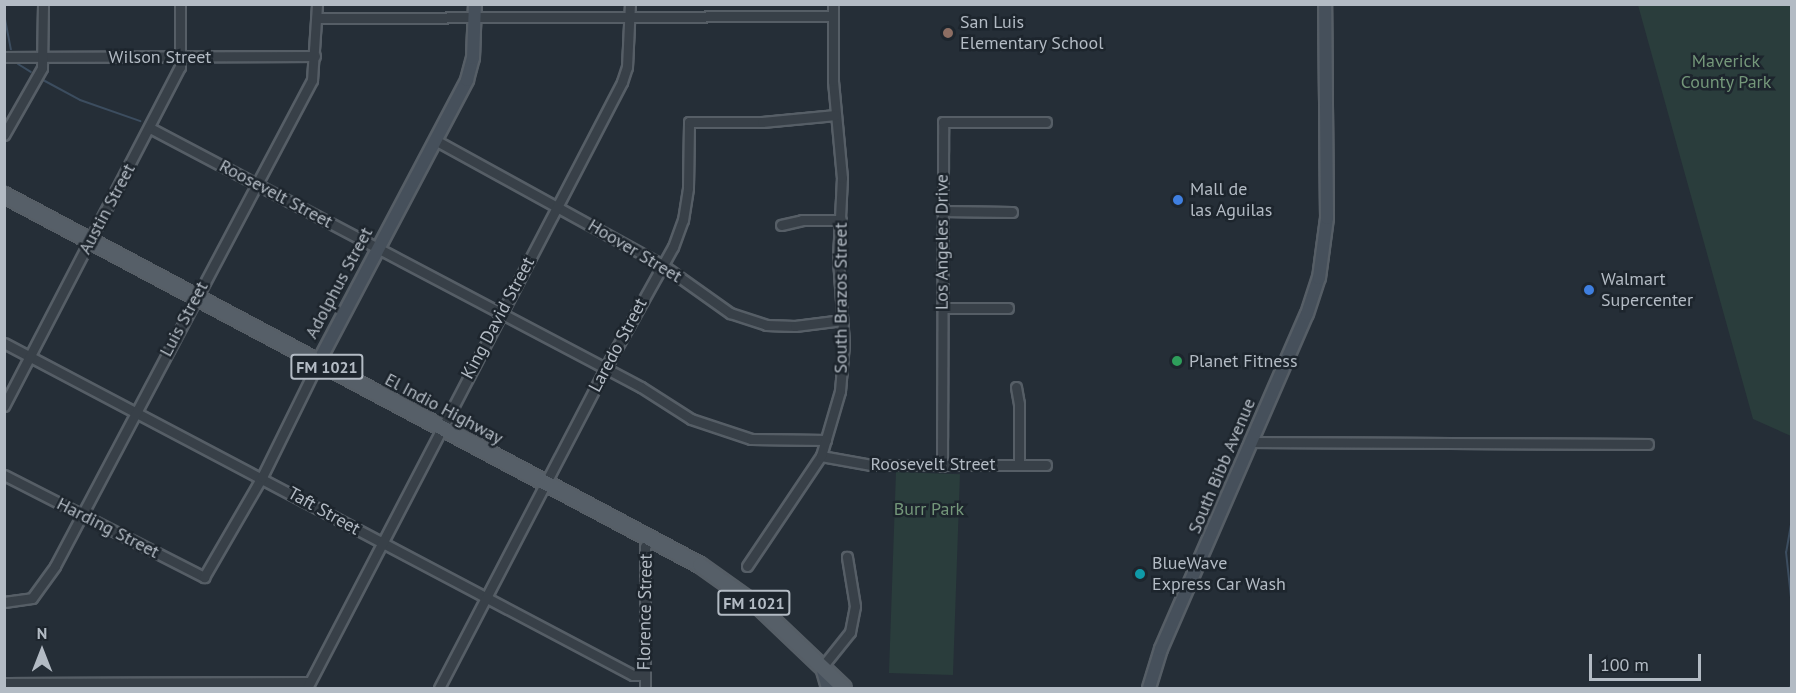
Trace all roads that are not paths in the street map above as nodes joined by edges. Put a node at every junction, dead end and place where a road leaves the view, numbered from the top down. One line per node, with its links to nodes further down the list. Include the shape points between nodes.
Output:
1 (43, 4): 13 (street)
2 (180, 4): 14 (street, Austin Street)
3 (317, 4): 10 (street, Luis Street)
4 (630, 4): 9 (street, King David Street)
5 (833, 4): 8 (street, South Brazos Street)
6 (1325, 4): 44 (main road, South Bibb Avenue, via 1324,251 1307,314)
7 (475, 11): 9 (street); 10 (street); 19 (main road, Adolphus Street, via 471,69)
8 (833, 16): 9 (street); 15 (street, South Brazos Street)
9 (629, 17): 22 (street, King David Street, via 627,67 622,82)
10 (317, 18): 11 (street, Luis Street)
11 (315, 56): 14 (street, Wilson Street); 20 (street, Luis Street, via 312,80)
12 (4, 57): 13 (street, Wilson Street)
13 (43, 57): 14 (street, Wilson Street); 18 (street, via 42,68)
14 (180, 57): 17 (street, Austin Street, via 180,67)
15 (836, 115): 25 (street, South Brazos Street); 29 (street, Laredo Street, via 762,122 689,122 688,188 683,220)
16 (1046, 122): 23 (street, Los Angeles Drive, via 943,122)
17 (150, 128): 20 (street, Roosevelt Street); 27 (street, Austin Street)
18 (4, 135)
19 (435, 140): 22 (street, Hoover Street); 28 (main road, Adolphus Street)
20 (256, 185): 28 (street, Roosevelt Street); 30 (street, Luis Street)
21 (4, 195): 27 (main road, El Indio Highway / FM 1021)
22 (557, 205): 29 (street, Hoover Street); 33 (street, King David Street)
23 (942, 210): 24 (street); 31 (street, Los Angeles Drive)
24 (1012, 212)
25 (841, 220): 26 (street, via 802,220); 34 (street, South Brazos Street, via 838,259)
26 (781, 225)
27 (89, 242): 30 (main road, El Indio Highway / FM 1021); 36 (street, Austin Street)
28 (379, 248): 33 (street, Roosevelt Street); 37 (main road, Adolphus Street)
29 (661, 264): 34 (street, Hoover Street, via 730,313 766,325); 38 (street, Laredo Street)
30 (195, 298): 37 (main road, El Indio Highway / FM 1021); 41 (street, Luis Street)
31 (942, 308): 32 (street); 49 (street, Los Angeles Drive)
32 (1008, 309)
33 (501, 312): 38 (street, Roosevelt Street); 42 (street, King David Street)
34 (843, 320): 43 (street, South Brazos Street, via 840,391)
35 (4, 344): 36 (street, Taft Street)
36 (30, 357): 40 (street, Austin Street); 41 (street, Taft Street)
37 (318, 363): 42 (main road, El Indio Highway / FM 1021); 51 (street, Adolphus Street)
38 (606, 368): 43 (street, Roosevelt Street, via 691,419 720,431 774,441); 52 (street, Laredo Street)
39 (1016, 387): 47 (street)
40 (4, 406)
41 (136, 411): 51 (street, Taft Street); 53 (street, Luis Street)
42 (440, 427): 52 (main road, El Indio Highway / FM 1021); 55 (street, King David Street)
43 (826, 440): 46 (street, South Brazos Street)
44 (1252, 442): 45 (street); 69 (main road, South Bibb Avenue, via 1161,649)
45 (1648, 444)
46 (821, 456): 49 (street, Roosevelt Street, via 872,465); 57 (street, South Brazos Street)
47 (1019, 465): 48 (street, Roosevelt Street); 49 (street, Roosevelt Street)
48 (1046, 465)
49 (942, 466)
50 (4, 475): 53 (street, Harding Street)
51 (262, 477): 55 (street, Taft Street); 58 (street, Adolphus Street)
52 (547, 483): 54 (main road, El Indio Highway / FM 1021); 59 (street, Laredo Street)
53 (82, 515): 58 (street, Harding Street, via 204,577); 60 (street, Luis Street, via 56,566 32,598)
54 (650, 537): 61 (main road, El Indio Highway / FM 1021, via 733,585); 62 (street, Florence Street, via 645,547)
55 (382, 543): 59 (street, Taft Street); 64 (street, King David Street)
56 (848, 557): 61 (street, via 855,606 850,632)
57 (747, 566)
58 (208, 570)
59 (488, 599): 62 (street, Taft Street, via 633,675); 65 (street, Laredo Street)
60 (4, 602)
61 (822, 667): 67 (main road); 68 (main road, El Indio Highway / FM 1021)
62 (645, 675): 66 (street, Florence Street)
63 (4, 683): 64 (street)
64 (307, 685)
65 (440, 688)
66 (645, 688)
67 (828, 688)
68 (844, 688)
69 (1149, 688)

